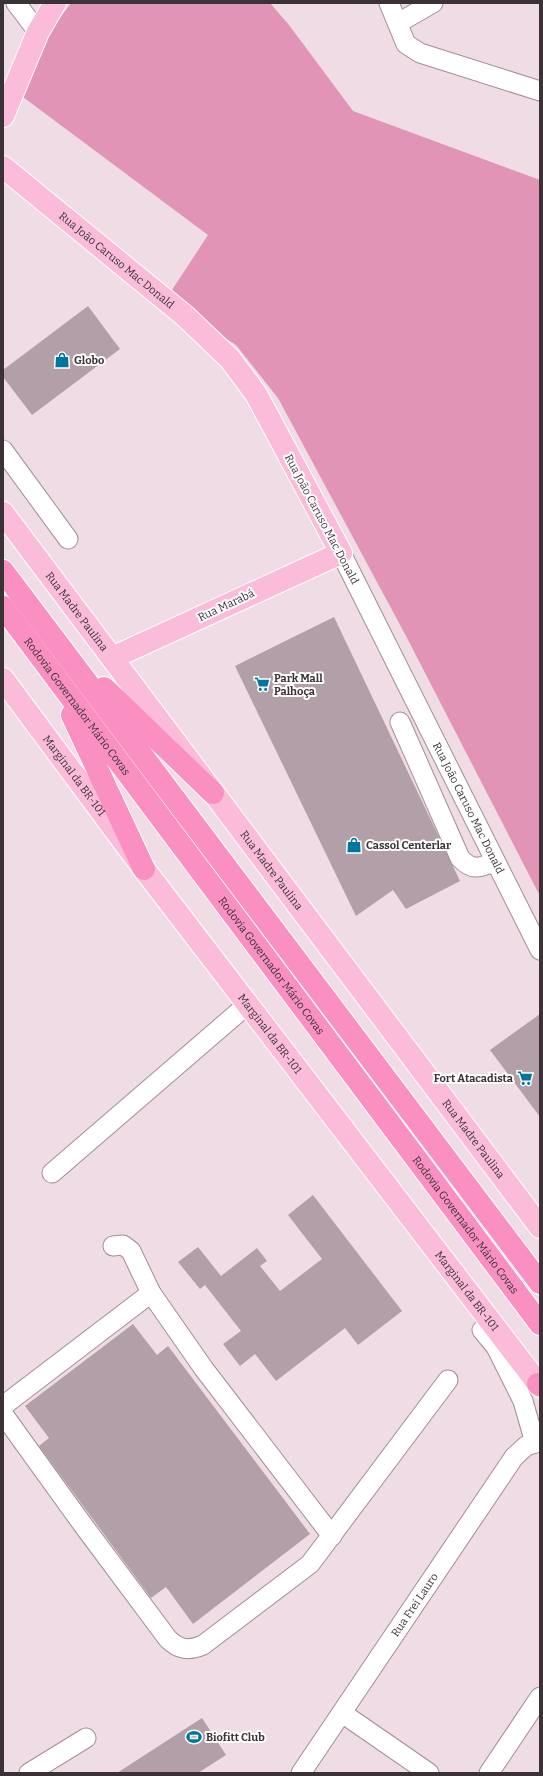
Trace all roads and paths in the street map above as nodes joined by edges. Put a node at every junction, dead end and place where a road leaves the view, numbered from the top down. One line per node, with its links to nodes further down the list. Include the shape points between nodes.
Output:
1 (16, 3): 6 (street)
2 (55, 3): 6 (main road)
3 (389, 3): 5 (street)
4 (433, 3): 5 (street)
5 (398, 23): 7 (street, via 406,44 420,53)
6 (38, 32): 8 (main road)
7 (540, 91)
8 (3, 116)
9 (3, 167): 13 (main road, Rua João Caruso Mac Donald, via 185,316 230,359 256,394)
10 (3, 450): 12 (street)
11 (3, 513): 17 (main road, Rua Madre Paulina)
12 (68, 540)
13 (341, 552): 17 (main road, Rua Marabá); 22 (street, Rua João Caruso Mac Donald)
14 (3, 571): 16 (highway, Rodovia Governador Mário Covas)
15 (3, 607): 18 (highway, Rodovia Governador Mário Covas)
16 (54, 640): 21 (highway); 29 (highway, Rodovia Governador Mário Covas)
17 (112, 658): 21 (main road, Rua Madre Paulina)
18 (53, 674): 23 (highway); 31 (highway, Rodovia Governador Mário Covas)
19 (3, 679): 23 (main road, Marginal da BR-101)
20 (400, 722): 22 (street, via 460,858 467,866 479,868)
21 (213, 793): 27 (main road, Rua Madre Paulina)
22 (494, 862): 24 (street, Rua João Caruso Mac Donald)
23 (144, 869): 25 (main road, Marginal da BR-101)
24 (540, 950)
25 (248, 1004): 26 (street); 34 (main road, Marginal da BR-101)
26 (52, 1172)
27 (540, 1227)
28 (113, 1246): 30 (street, via 123,1245 132,1251)
29 (540, 1283)
30 (151, 1293): 35 (street); 38 (street, via 204,1370)
31 (540, 1324)
32 (482, 1330): 37 (street, via 496,1347 523,1401)
33 (448, 1380): 38 (street)
34 (540, 1385)
35 (3, 1406)
36 (3, 1414): 38 (street, via 163,1632 178,1647 193,1649 203,1645 310,1564)
37 (538, 1444): 40 (street, Rua Frei Lauro, via 526,1446 514,1457)
38 (332, 1536)
39 (540, 1698): 45 (street)
40 (342, 1713): 43 (street, Rua Frei Lauro); 44 (street)
41 (86, 1738): 42 (street)
42 (29, 1773)
43 (300, 1773)
44 (429, 1773)
45 (489, 1773)

